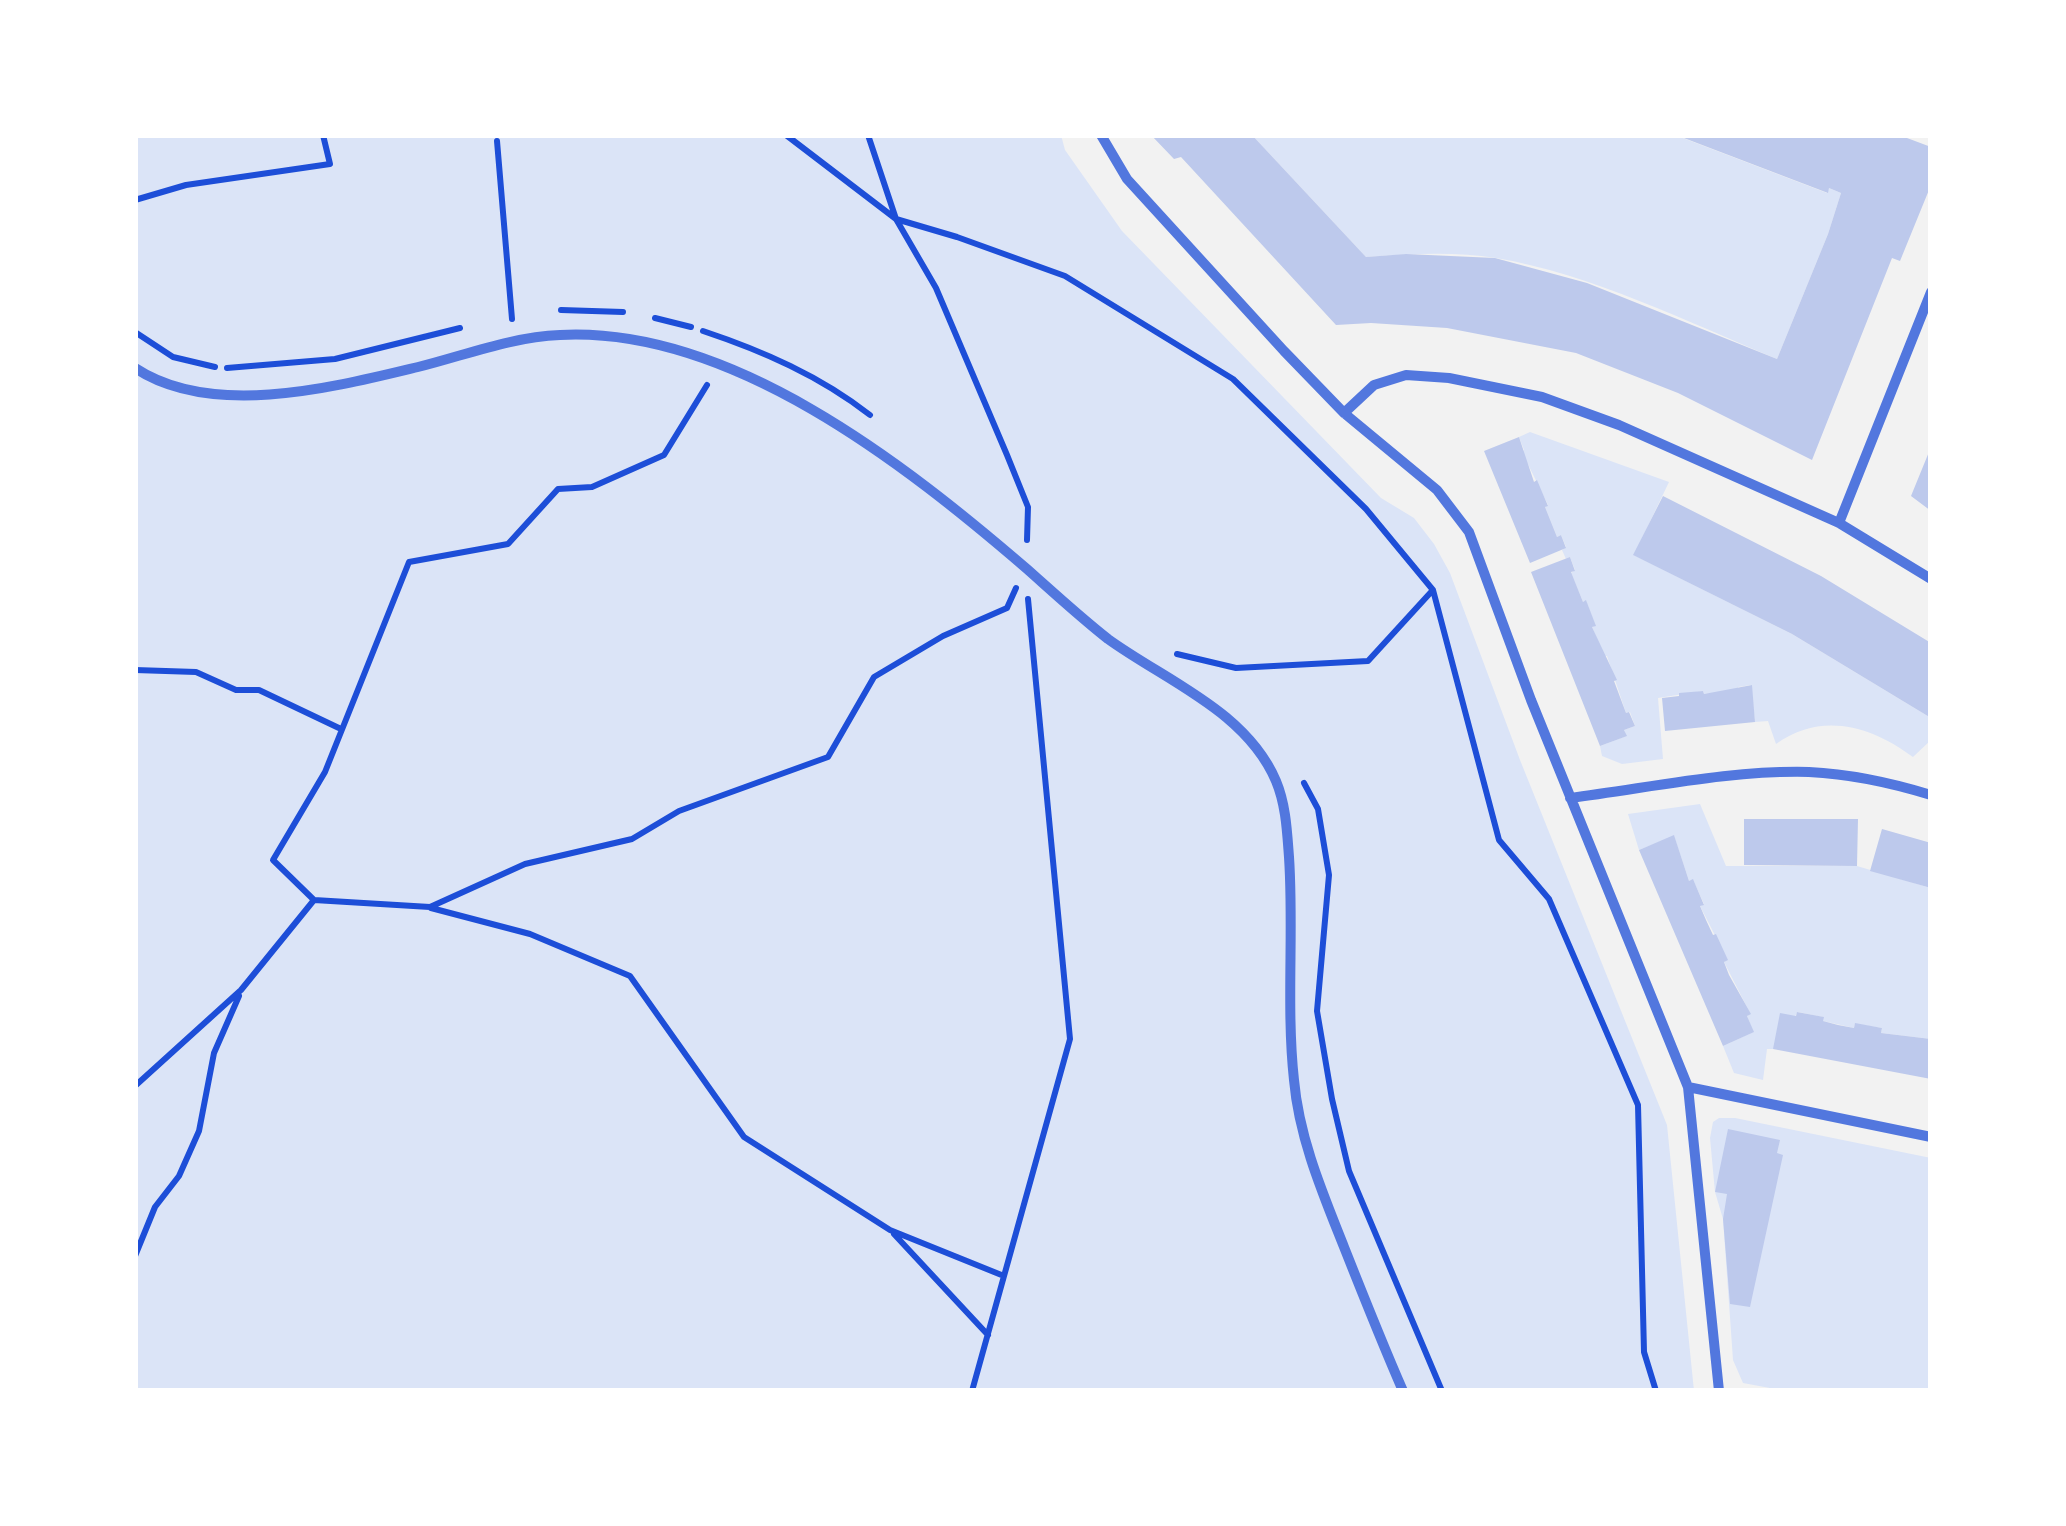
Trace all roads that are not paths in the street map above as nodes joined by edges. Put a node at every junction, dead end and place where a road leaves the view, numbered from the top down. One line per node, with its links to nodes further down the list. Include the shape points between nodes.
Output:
1 (1101, 135): 4 (street, via 1126,179)
2 (1931, 292): 5 (street)
3 (135, 368): 11 (street, via 190,390 252,396 561,335 641,342 717,364 804,404 902,470 1109,639 1224,716 1274,775 1283,799 1299,1114 1321,1189)
4 (1344, 413): 5 (street, via 1374,385 1406,375 1542,397); 8 (street, via 1437,490 1468,532)
5 (1839, 523): 6 (street)
6 (1931, 579)
7 (1931, 795): 8 (street, via 1877,781 1790,772)
8 (1570, 798): 9 (street)
9 (1688, 1088): 10 (street); 12 (street)
10 (1931, 1137)
11 (1403, 1391)
12 (1719, 1391)

